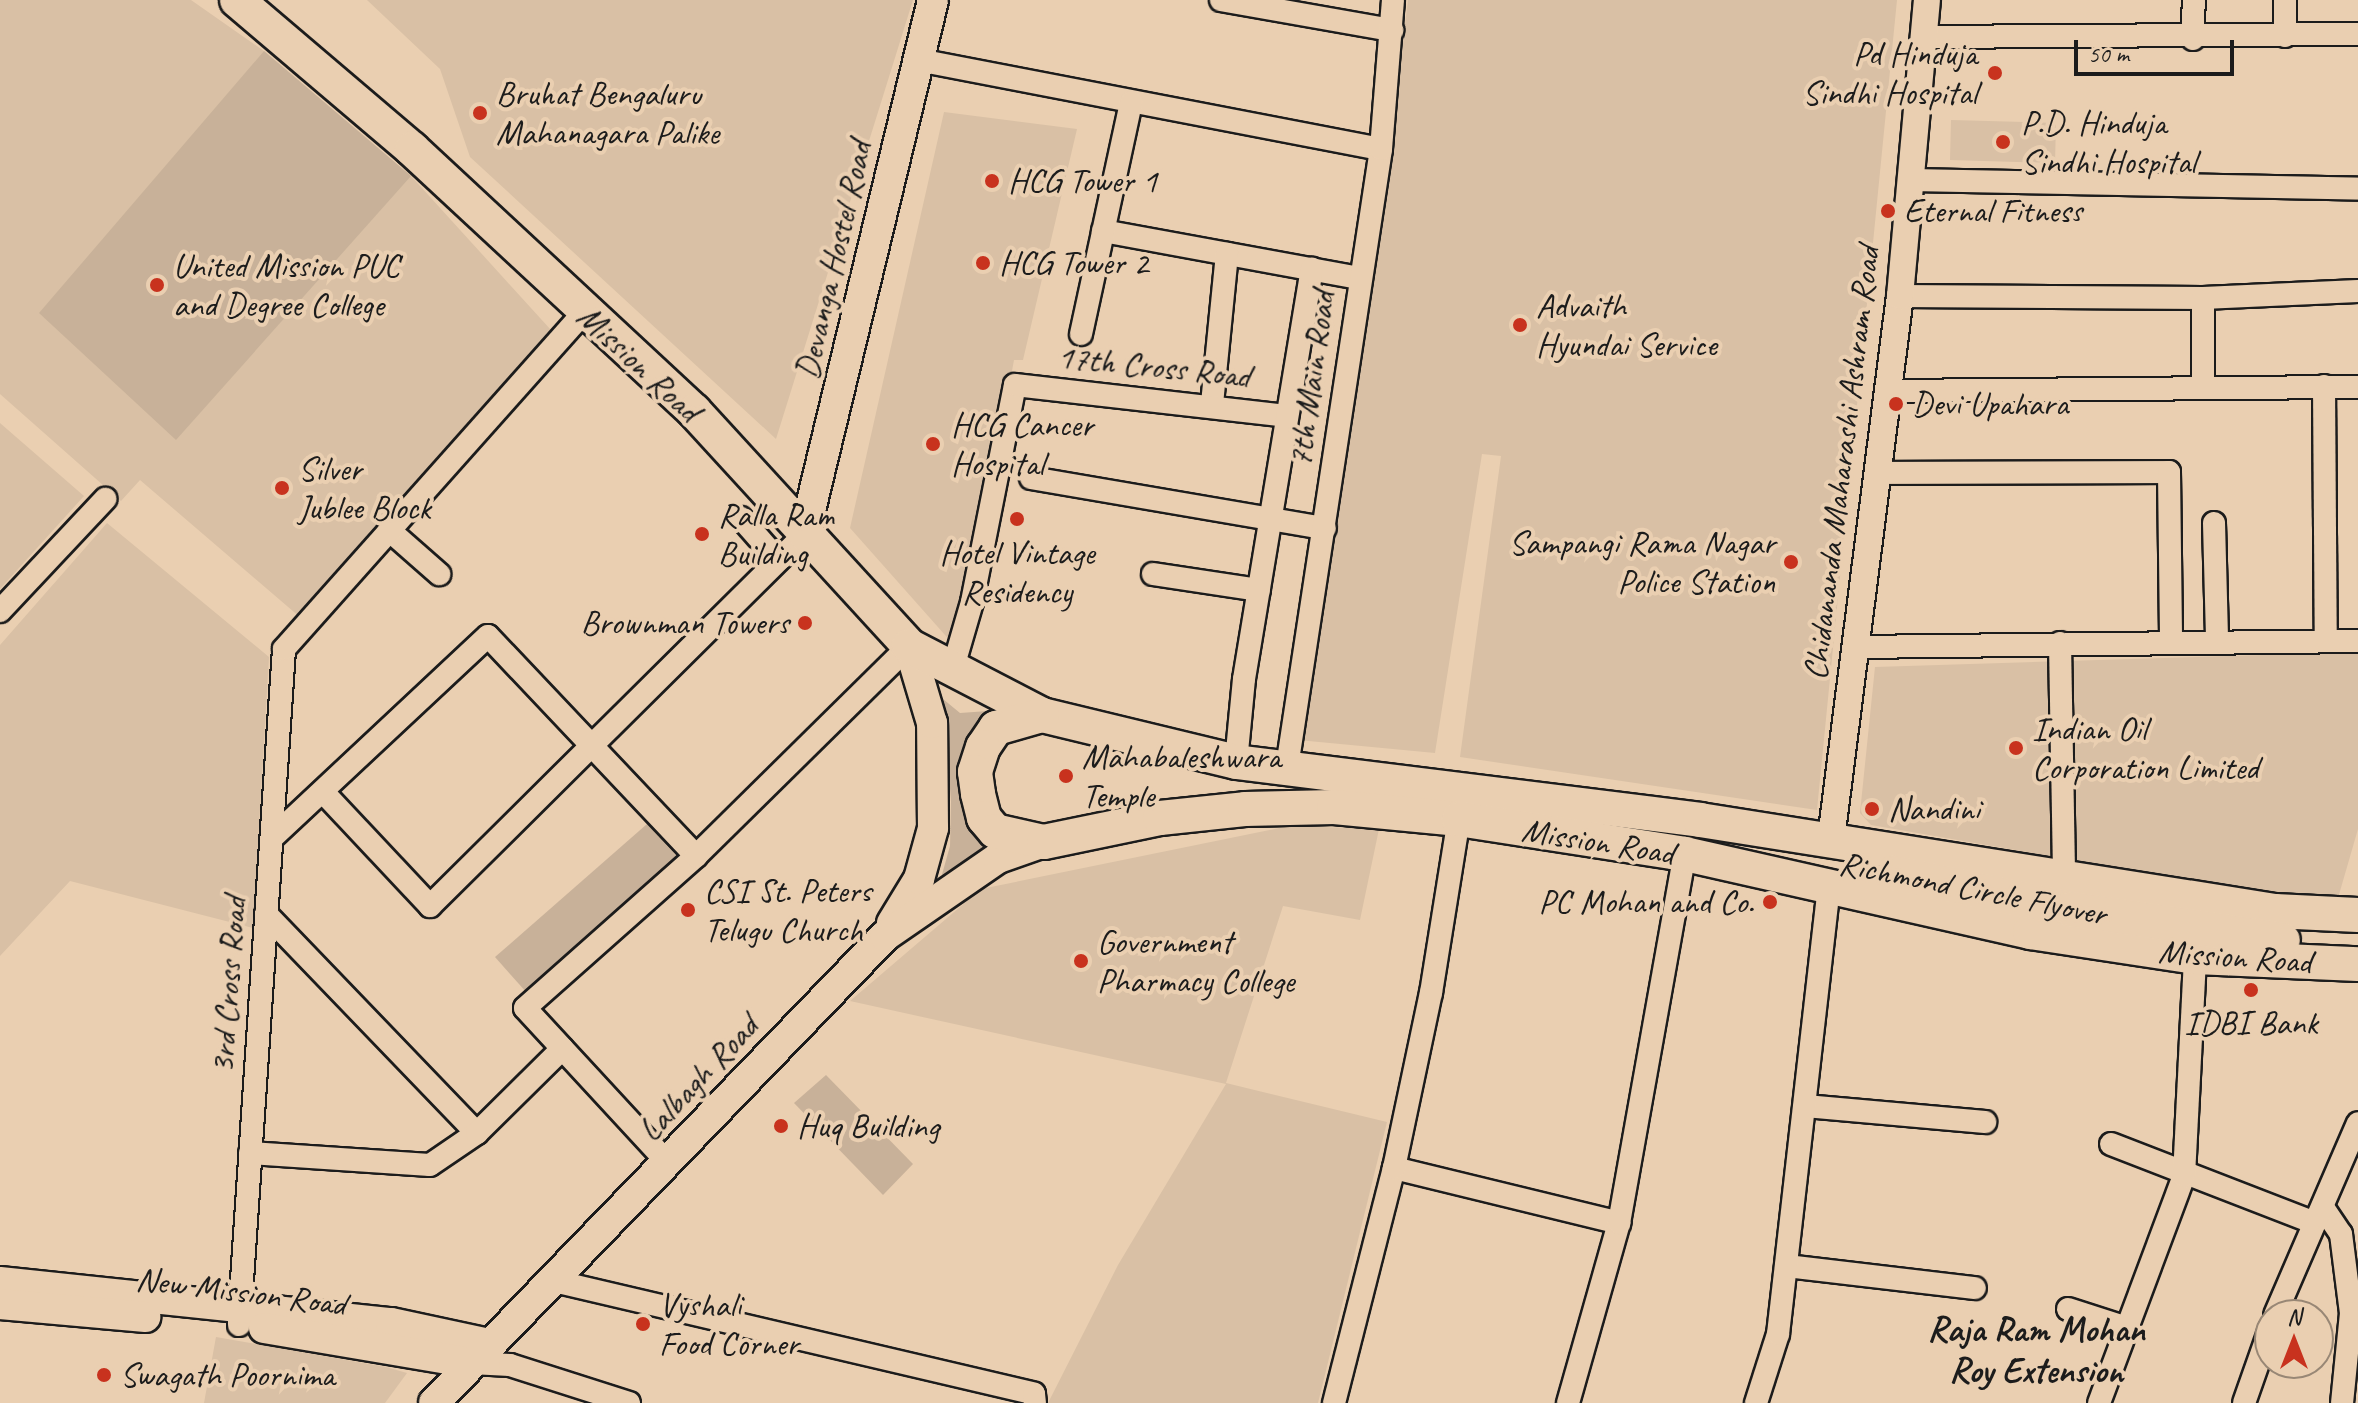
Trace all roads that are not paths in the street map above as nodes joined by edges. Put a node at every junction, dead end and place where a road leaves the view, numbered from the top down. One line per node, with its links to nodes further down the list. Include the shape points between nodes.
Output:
1 (237, 0): 28 (main road, Mission Road, via 412,149)
2 (933, 0): 16 (main road, Devanga Hostel Road)
3 (1221, 0): 8 (street)
4 (1393, 0): 11 (street, 7th Main Road)
5 (1927, 0): 14 (street, Chidananda Maharashi Ashram Road)
6 (2194, 0): 15 (street)
7 (2285, 0): 13 (street)
8 (1261, 3): 9 (street)
9 (1299, 6): 10 (street)
10 (1338, 10): 11 (street)
11 (1392, 30): 18 (street, 7th Main Road)
12 (2358, 34): 13 (street)
13 (2285, 36): 15 (street)
14 (1924, 37): 15 (street); 19 (street, Chidananda Maharashi Ashram Road)
15 (2193, 39)
16 (918, 60): 17 (street); 44 (main road, Devanga Hostel Road)
17 (1131, 102): 18 (street); 21 (street)
18 (1381, 149): 24 (street, 7th Main Road)
19 (1909, 180): 20 (street); 26 (street, Chidananda Maharashi Ashram Road)
20 (2358, 189)
21 (1103, 231): 22 (street); 29 (street)
22 (1227, 254): 23 (street); 34 (street)
23 (1312, 269): 24 (street); 35 (street)
24 (1360, 278): 42 (street, 7th Main Road)
25 (2358, 291): 27 (street)
26 (1900, 296): 27 (street); 33 (street, Chidananda Maharashi Ashram Road)
27 (2203, 298): 31 (street)
28 (584, 312): 43 (street); 44 (main road, Mission Road, via 694,411)
29 (1081, 334)
30 (2324, 386): 31 (street); 32 (street); 51 (street)
31 (2203, 387): 33 (street)
32 (2358, 387)
33 (1887, 391): 36 (street, Chidananda Maharashi Ashram Road)
34 (1212, 404): 35 (street, 17th Cross Road); 57 (street, 17th Cross Road, via 1144,403 1015,385 972,602)
35 (1286, 416): 40 (street)
36 (1876, 473): 53 (street, via 2169,472); 56 (street, Chidananda Maharashi Ashram Road)
37 (1031, 478): 40 (street)
38 (105, 499): 49 (street)
39 (741, 518): 45 (street)
40 (1273, 521): 42 (street); 48 (street)
41 (2214, 523): 50 (street)
42 (1325, 528): 61 (street, 7th Main Road)
43 (389, 530): 46 (street); 65 (street, 3rd Cross Road, via 284,649)
44 (804, 535): 45 (street); 55 (main road, Mission Road)
45 (778, 560): 59 (street)
46 (439, 574)
47 (1153, 574): 48 (street)
48 (1259, 590): 60 (street)
49 (0, 611)
50 (2217, 640): 51 (street); 53 (street)
51 (2326, 641): 52 (street)
52 (2358, 641)
53 (2171, 642): 54 (street)
54 (2060, 643): 56 (street); 70 (street)
55 (909, 646): 57 (main road, Mission Road); 68 (street); 73 (main road, via 932,723 933,828 919,879)
56 (1855, 647): 69 (street, Chidananda Maharashi Ashram Road)
57 (952, 671): 58 (main road, Mission Road)
58 (1042, 715): 60 (main road, Mission Road); 66 (main road, Mission Road, via 996,728 975,772 984,818 995,831)
59 (589, 747): 62 (street, via 488,636); 62 (street, via 430,906); 68 (street)
60 (1236, 762): 61 (main road, Mission Road)
61 (1287, 767): 64 (main road, Mission Road)
62 (324, 793): 65 (street)
63 (1459, 819): 66 (main road, Mission Road, via 1334,807 1245,809 1160,818); 67 (main road, Mission Road); 85 (street, via 1431,993)
64 (1789, 833): 69 (main road, Richmond Circle Flyover, via 1812,856)
65 (273, 837): 71 (street, 3rd Cross Road)
66 (1044, 842): 73 (main road, Lalbagh Road, via 998,858)
67 (1685, 854): 69 (main road, Mission Road); 88 (street)
68 (696, 856): 77 (street, via 525,1008)
69 (1834, 862): 70 (main road, Mission Road); 74 (main road, Richmond Circle Flyover, via 2070,909 2248,936); 75 (main road, Mission Road, via 2030,932); 78 (street)
70 (2064, 880): 72 (main road, Mission Road, via 2275,911)
71 (266, 914): 81 (street); 83 (street, 3rd Cross Road)
72 (2358, 915)
73 (885, 936): 84 (main road, Lalbagh Road)
74 (2358, 943)
75 (2195, 957): 76 (main road, Mission Road); 86 (street)
76 (2358, 964)
77 (562, 1049): 81 (street); 84 (street)
78 (1805, 1106): 79 (street); 89 (street)
79 (1985, 1122)
80 (2358, 1123): 87 (street)
81 (477, 1133): 83 (street, via 430,1165)
82 (2111, 1144): 86 (street)
83 (250, 1153): 96 (street, 3rd Cross Road)
84 (669, 1164): 90 (main road, Lalbagh Road)
85 (1394, 1168): 88 (street); 103 (street)
86 (2184, 1176): 87 (street); 97 (street)
87 (2318, 1216): 93 (street); 108 (street, via 2341,1234 2351,1313)
88 (1619, 1223): 104 (street)
89 (1787, 1266): 92 (street); 105 (street, via 1778,1334)
90 (554, 1281): 98 (main road, Lalbagh Road); 102 (street, via 1034,1394)
91 (0, 1282): 96 (main road)
92 (1975, 1288)
93 (2282, 1299)
94 (0, 1304): 96 (main road, New Mission Road)
95 (2068, 1309): 97 (street)
96 (240, 1315): 98 (main road, New Mission Road)
97 (2127, 1328): 106 (street)
98 (480, 1354): 100 (main road, Lalbagh Road); 101 (street)
99 (2254, 1375): 107 (street)
100 (434, 1403)
101 (629, 1403)
102 (1035, 1403)
103 (1334, 1403)
104 (1568, 1403)
105 (1756, 1403)
106 (2099, 1403)
107 (2244, 1403)
108 (2342, 1403)

